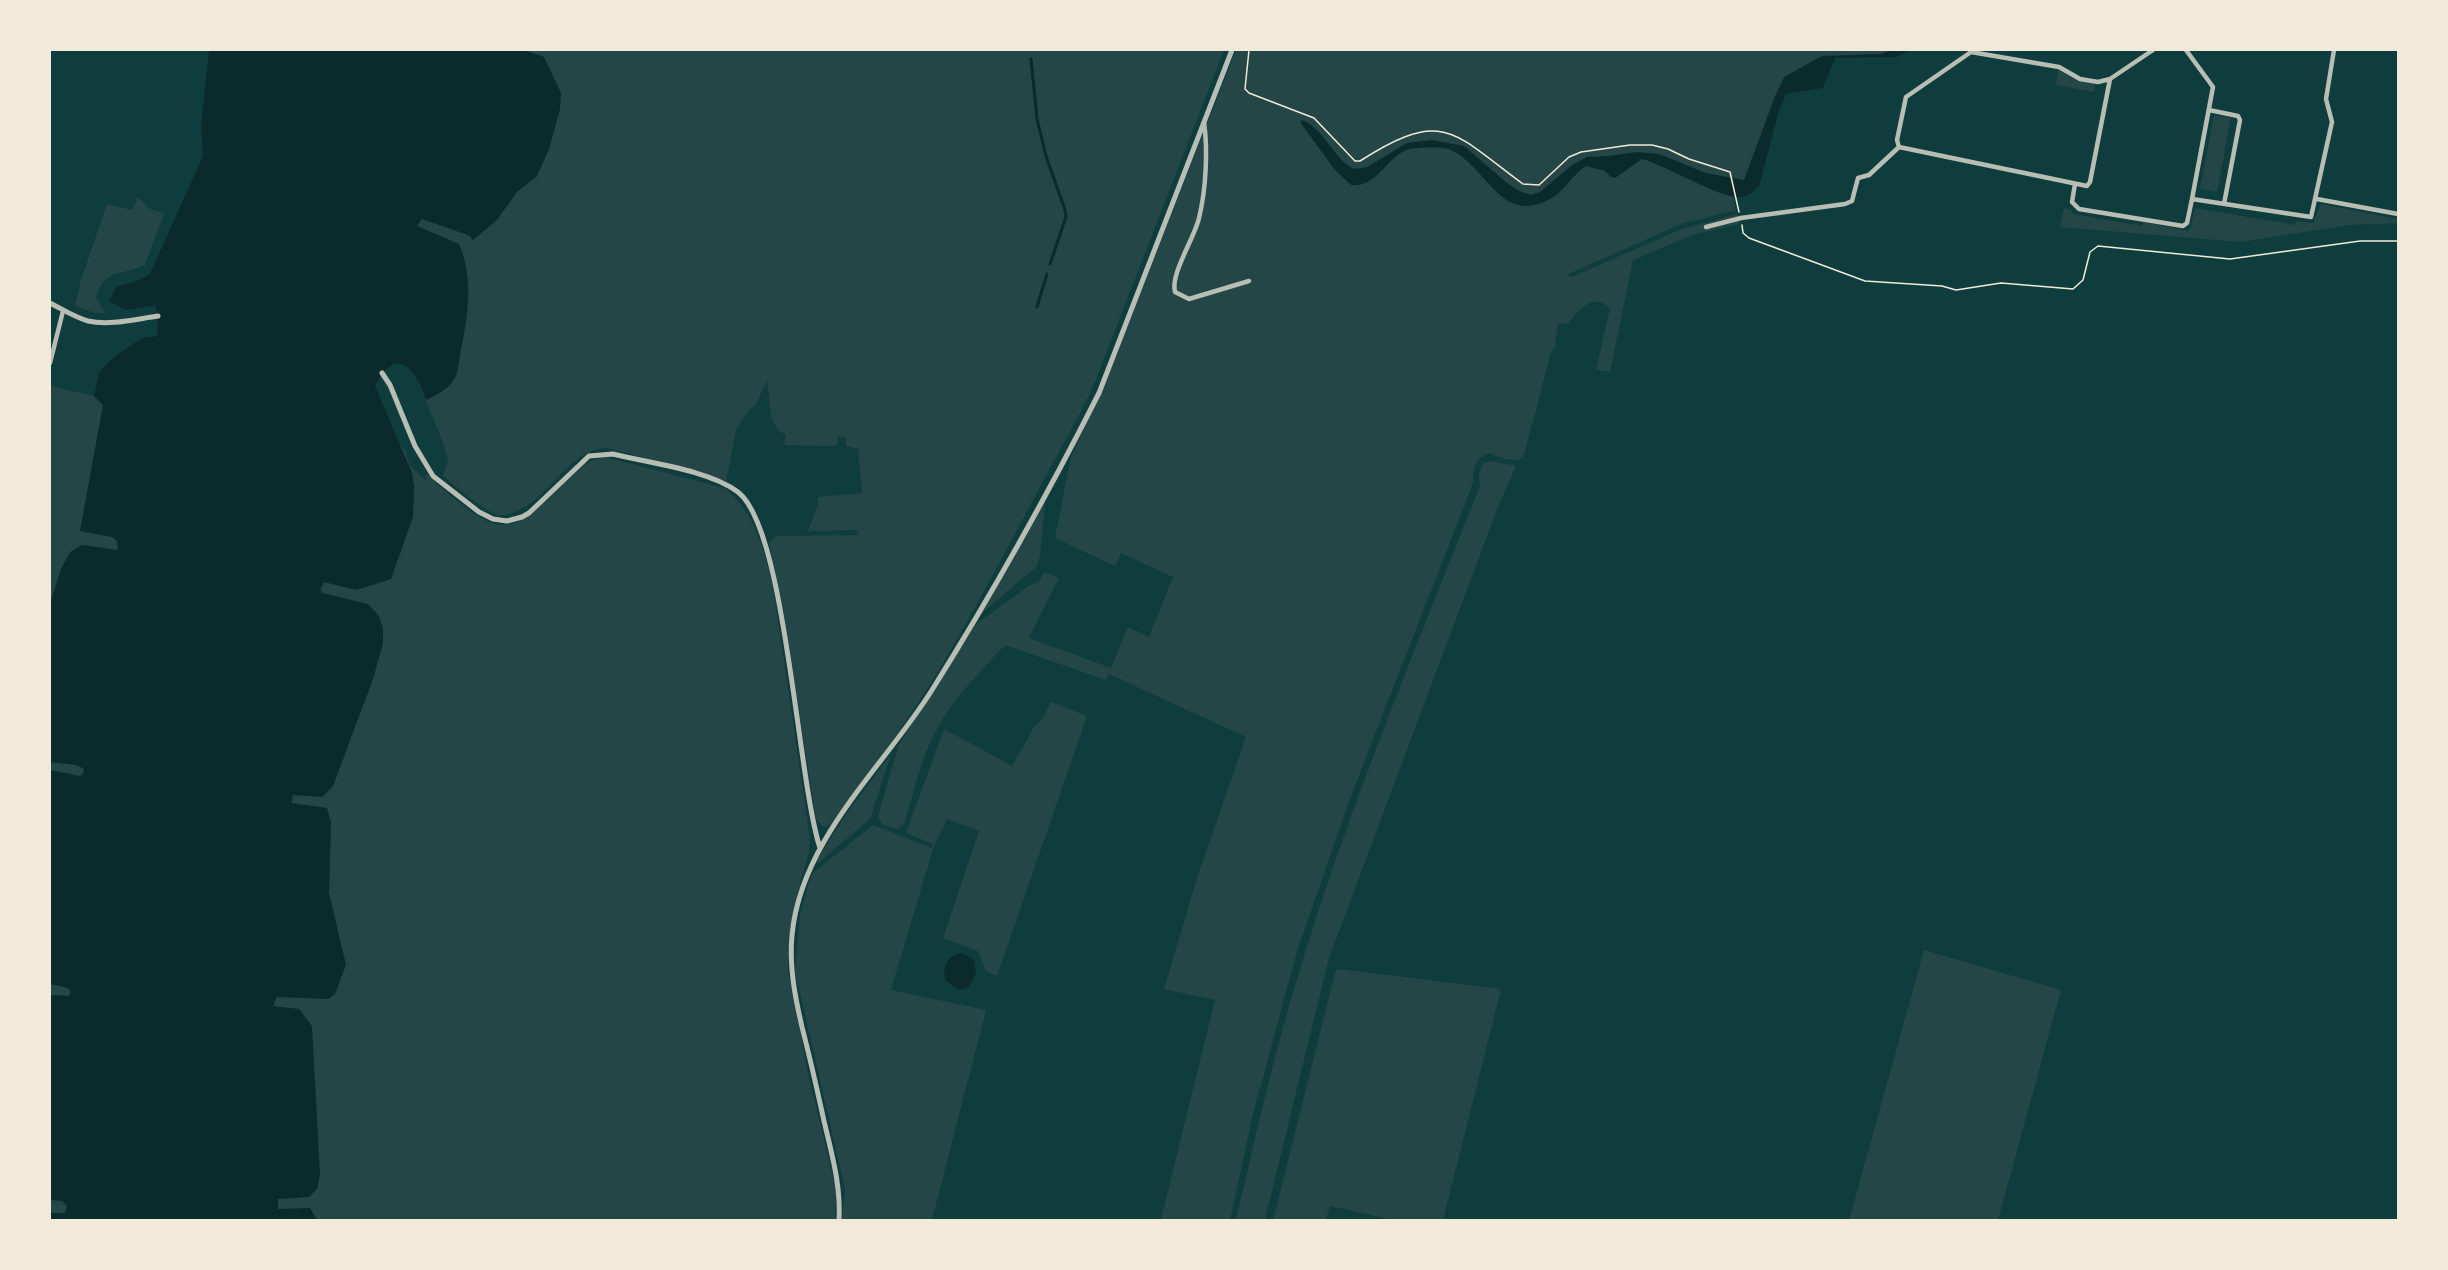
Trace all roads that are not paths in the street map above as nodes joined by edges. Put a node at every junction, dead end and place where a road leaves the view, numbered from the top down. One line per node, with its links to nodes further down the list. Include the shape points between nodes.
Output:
1 (1232, 50): 8 (street)
2 (2153, 50): 6 (street)
3 (2186, 50): 7 (street, via 2213,87)
4 (2334, 50): 12 (street, via 2326,99 2332,122)
5 (1970, 51): 6 (street, via 2059,67 2080,79); 9 (street, via 1906,97)
6 (2110, 79): 10 (street, via 2090,182 2086,186)
7 (2209, 110): 11 (street); 13 (street, via 2238,116 2240,120)
8 (1204, 122): 16 (street, via 1207,142 1199,220 1175,280 1175,292 1189,299); 22 (street, via 1099,393 1047,493 933,689)
9 (1899, 147): 10 (street); 15 (street, via 1869,175 1858,178 1852,201 1840,206 1741,218)
10 (2075, 184): 11 (street, via 2072,202 2079,209 2183,226)
11 (2192, 198): 13 (street)
12 (2317, 199): 13 (street, via 2311,218); 14 (street)
13 (2224, 204)
14 (2398, 214)
15 (1706, 227)
16 (1249, 281)
17 (50, 303): 18 (street)
18 (63, 311): 19 (street, via 93,322); 20 (street)
19 (158, 316)
20 (50, 363)
21 (382, 373): 22 (street, via 415,446 434,476 479,512 499,521 529,513 584,461 598,454 702,475 741,494 762,535 777,589 797,733)
22 (820, 848): 23 (street, via 797,911 791,962 838,1180)
23 (839, 1221)

